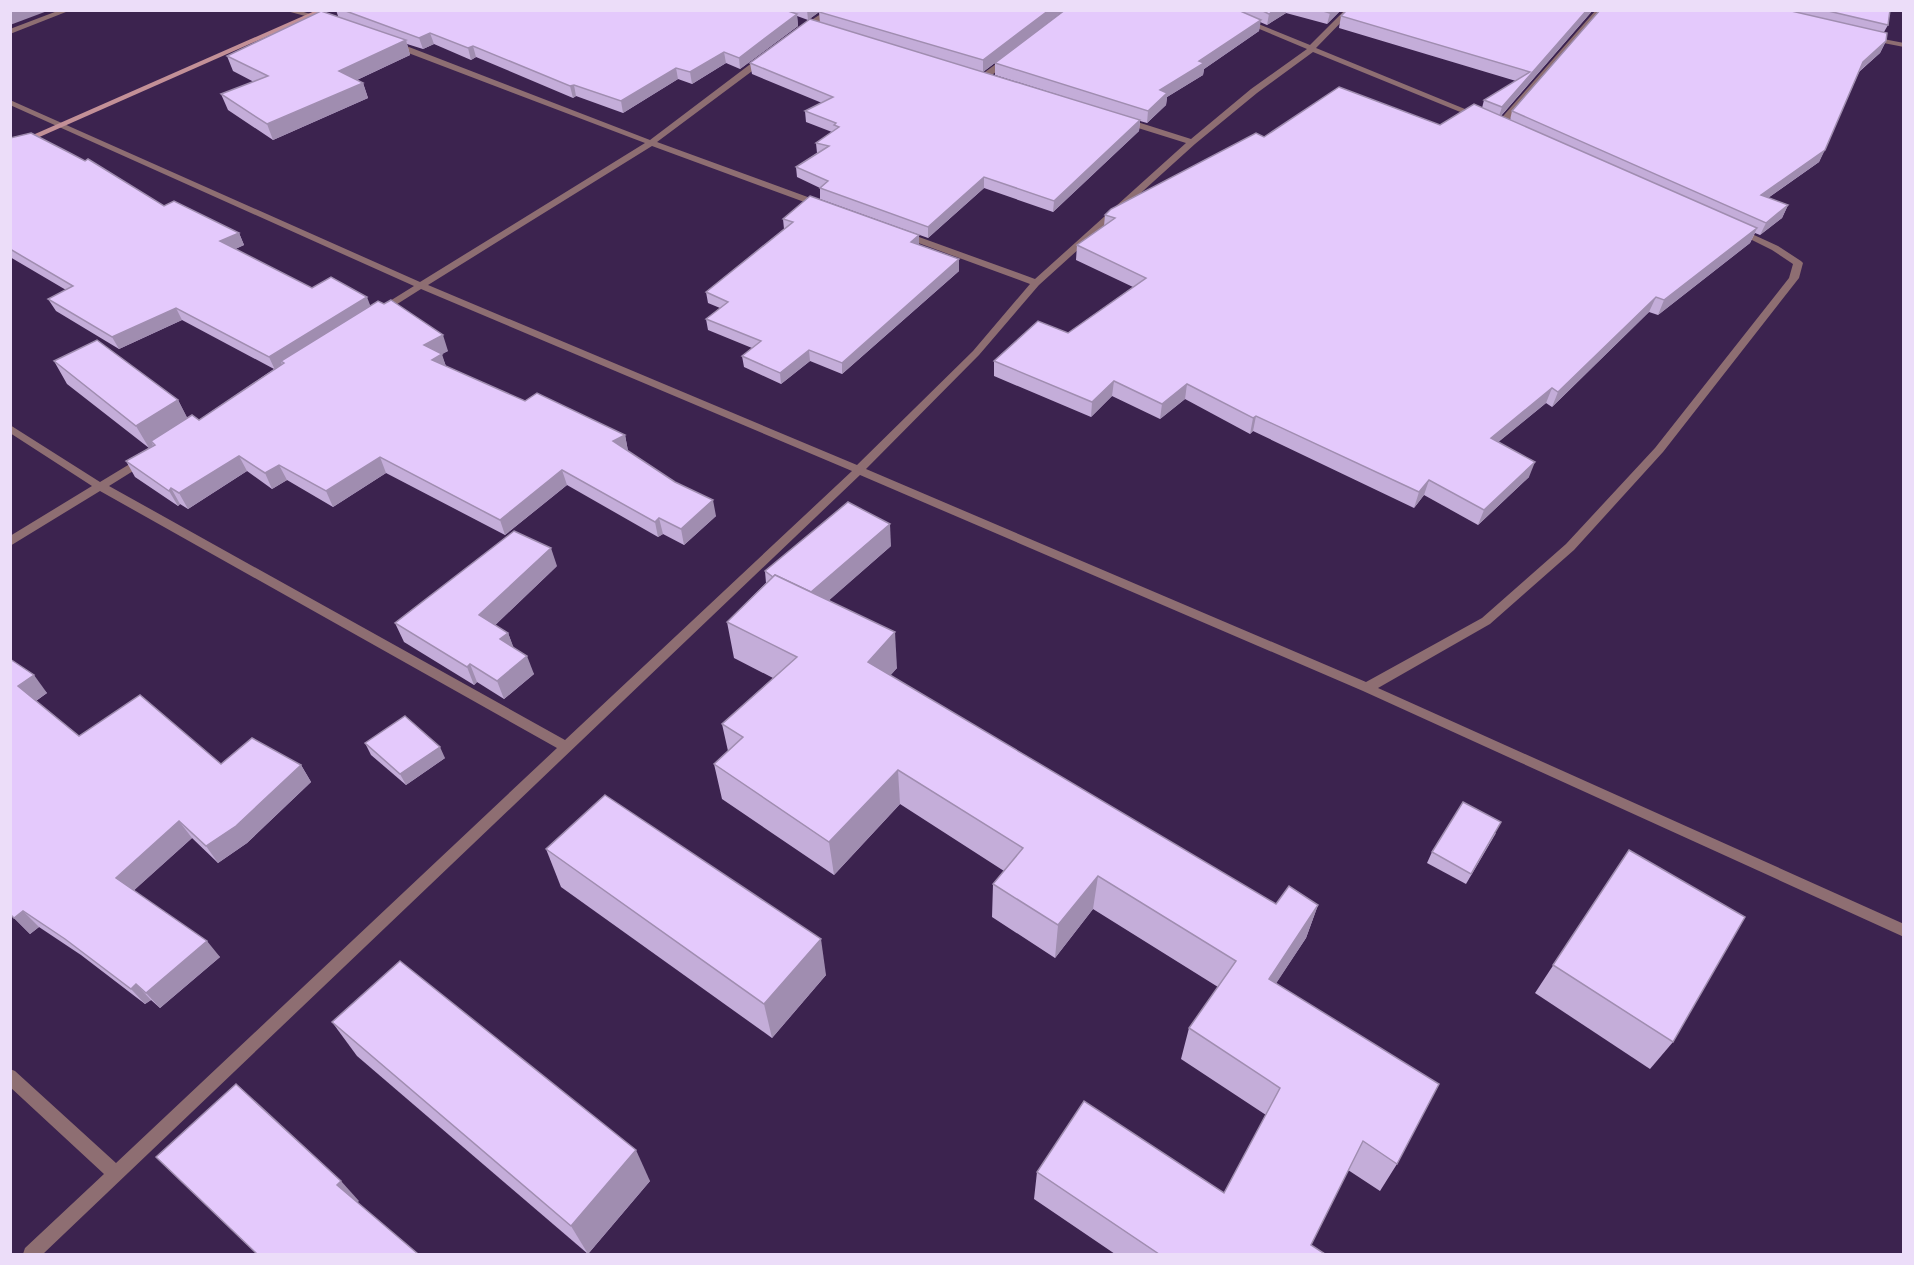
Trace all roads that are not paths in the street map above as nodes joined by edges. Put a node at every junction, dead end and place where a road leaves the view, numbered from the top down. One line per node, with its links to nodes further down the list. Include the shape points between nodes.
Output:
1 (68, 10): 12 (street)
2 (286, 10): 8 (street)
3 (324, 10): 8 (main road)
4 (833, 10): 10 (street)
5 (1218, 10): 17 (street)
6 (1350, 10): 17 (street)
7 (1600, 10): 26 (street)
8 (312, 16): 9 (street); 25 (main road)
9 (334, 22)
10 (802, 24): 11 (street); 14 (street)
11 (818, 29)
12 (10, 32)
13 (1857, 35): 16 (street)
14 (789, 40)
15 (388, 42): 29 (street)
16 (1903, 45)
17 (1310, 50): 26 (street); 28 (street)
18 (771, 53): 29 (street)
19 (1011, 57): 21 (street)
20 (973, 73): 21 (street)
21 (984, 77): 22 (street)
22 (995, 80)
23 (10, 102): 25 (street)
24 (1115, 118): 28 (street)
25 (64, 125): 30 (main road); 35 (street)
26 (1500, 125): 27 (street)
27 (1510, 130)
28 (1192, 142): 34 (street)
29 (651, 143): 31 (street); 35 (street)
30 (10, 148)
31 (827, 207)
32 (1733, 229): 42 (street, via 1798,263 1794,278 1659,450 1570,547 1486,621)
33 (893, 231): 34 (street)
34 (1036, 283): 39 (street, via 976,353)
35 (421, 286): 36 (street); 39 (street)
36 (371, 317)
37 (10, 428): 40 (street)
38 (151, 455): 40 (street)
39 (859, 470): 42 (street); 43 (street)
40 (101, 486): 41 (street); 43 (street)
41 (10, 542)
42 (1367, 688): 44 (street)
43 (566, 747): 46 (street)
44 (1904, 931)
45 (10, 1076): 46 (street)
46 (116, 1174): 47 (street)
47 (32, 1254)

